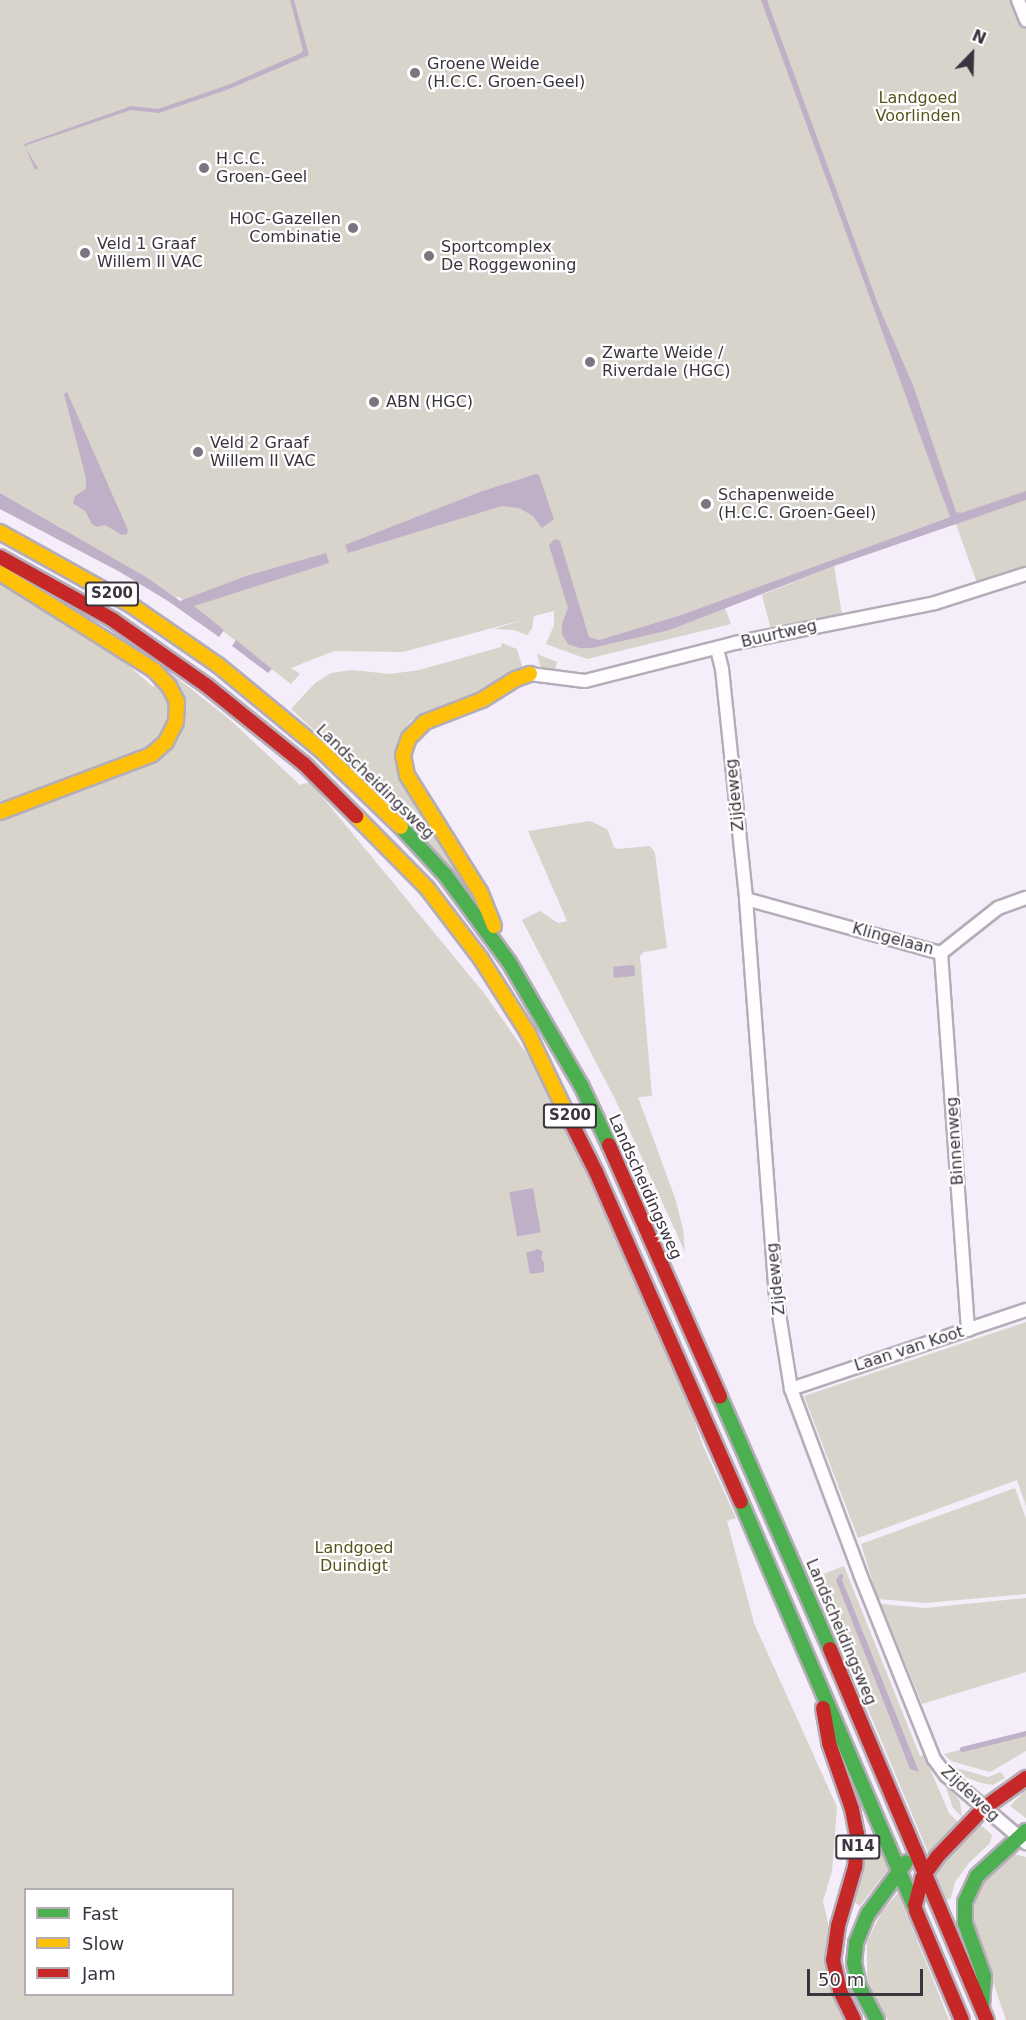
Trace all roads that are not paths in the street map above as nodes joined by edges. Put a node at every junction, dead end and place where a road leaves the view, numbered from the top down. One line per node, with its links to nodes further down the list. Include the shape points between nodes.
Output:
1 (1017, 0): 2 (street)
2 (1026, 20)
3 (0, 532): 13 (main road, Landscheidingsweg / S200, via 140,612 218,665 321,750 446,876)
4 (0, 557): 17 (main road, S200, via 113,620 206,685 304,764 427,888 481,959 528,1033 560,1094)
5 (0, 573): 9 (main road, via 153,670 169,686 177,702 176,722 166,742 151,755)
6 (1026, 574): 7 (street, Buurtweg, via 935,603 830,622)
7 (717, 649): 8 (street, Buurtweg, via 585,681); 11 (street, Zijdeweg)
8 (530, 674): 13 (main road, via 482,700 425,722 409,738 403,755 407,775 480,892)
9 (0, 812)
10 (1026, 898): 12 (street, Klingelaan, via 998,908)
11 (746, 899): 12 (street, Klingelaan); 16 (street, Zijdeweg, via 776,1289)
12 (941, 953): 15 (street, Binnenweg)
13 (509, 962): 22 (main road, Landscheidingsweg / S200, via 581,1085)
14 (1026, 1310): 15 (street, Laan van Koot)
15 (968, 1330): 16 (street, Laan van Koot)
16 (791, 1389): 20 (street, Zijdeweg, via 934,1759 947,1776)
17 (781, 1591): 18 (main road, N14)
18 (816, 1673): 23 (main road, N14); 27 (main road, N14, via 829,1743 857,1834 855,1867 838,1926 834,1960 840,1991)
19 (1026, 1778): 20 (main road)
20 (984, 1808): 21 (street, Zijdeweg); 24 (main road)
21 (1024, 1837): 26 (main road, via 977,1876 965,1902 969,1939 984,1976)
22 (913, 1843): 23 (main road, N14); 24 (main road, Landscheidingsweg)
23 (901, 1871): 25 (main road, N14); 28 (main road, N14, via 868,1914 854,1955 858,1986)
24 (925, 1873): 25 (main road); 26 (main road, Landscheidingsweg)
25 (915, 1905): 29 (main road, N14)
26 (984, 2014)
27 (854, 2020)
28 (877, 2020)
29 (962, 2020)

